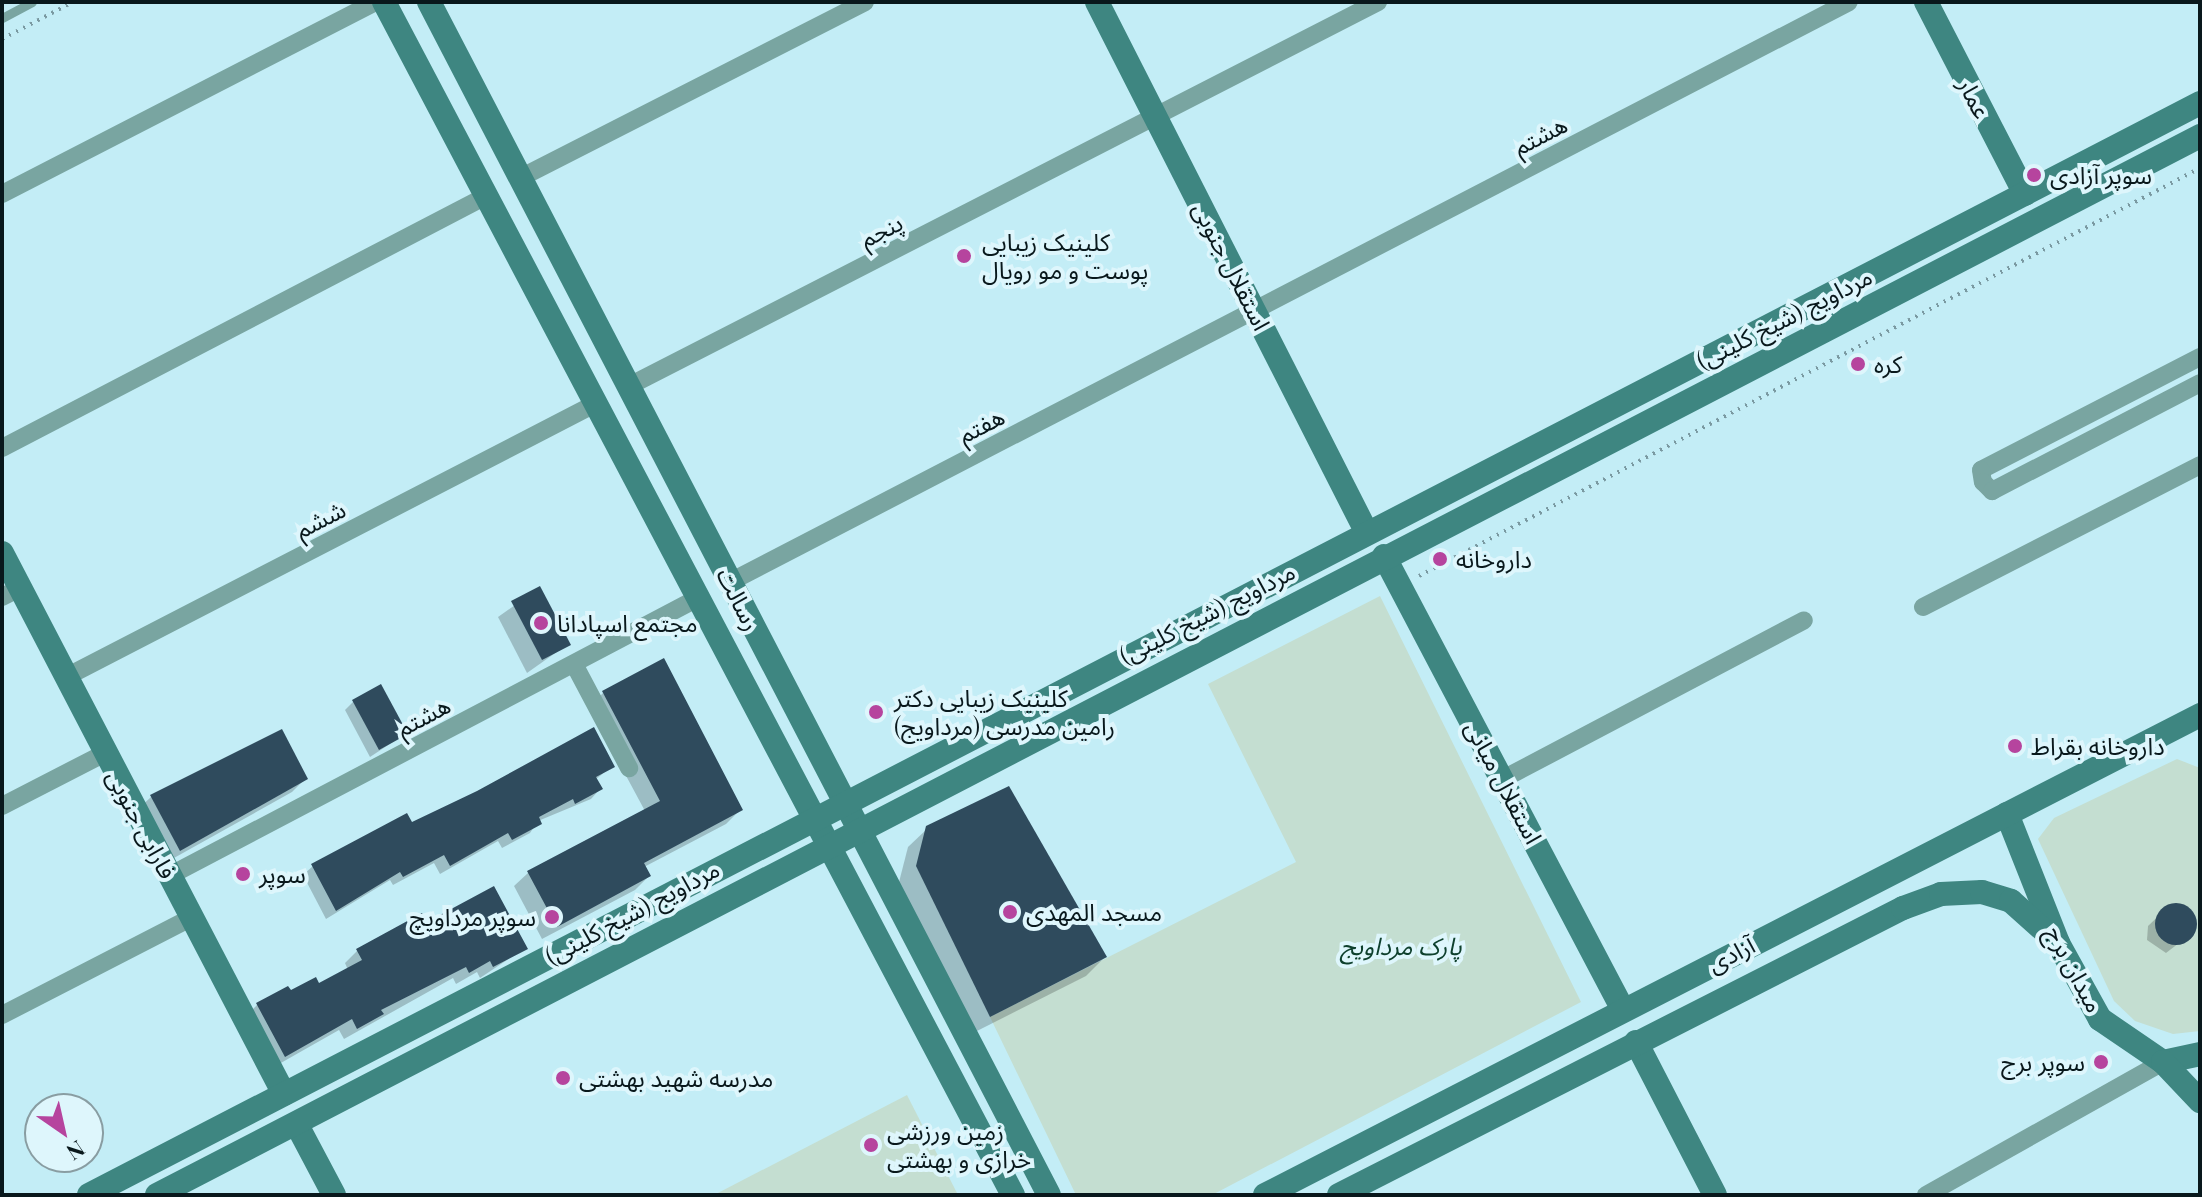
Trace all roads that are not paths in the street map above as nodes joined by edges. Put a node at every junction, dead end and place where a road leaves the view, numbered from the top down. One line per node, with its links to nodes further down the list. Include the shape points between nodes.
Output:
1 (32, 2): 10 (lane)
2 (376, 2): 15 (street)
3 (384, 2): 17 (main road, رسالت)
4 (429, 2): 14 (main road, رسالت)
5 (865, 2): 14 (street)
6 (1097, 2): 12 (main road, استقلال جنوبی)
7 (1378, 2): 12 (street)
8 (1849, 2): 18 (street, هشتم)
9 (1926, 2): 16 (main road, عمار)
10 (2, 18)
11 (2200, 103): 16 (main road, مرداویج (شیخ کلینی))
12 (1156, 116): 18 (main road, استقلال جنوبی); 21 (street, پنجم)
13 (2200, 136): 27 (main road, مرداویج (شیخ کلینی))
14 (520, 178): 21 (main road, رسالت)
15 (2, 194)
16 (2025, 194): 25 (main road, مرداویج (شیخ کلینی))
17 (486, 196): 22 (main road, رسالت); 23 (street)
18 (1254, 310): 25 (main road, استقلال جنوبی); 28 (street, هفتم)
19 (2200, 357): 20 (street, via 1981,470 1983,482 1992,491)
20 (2200, 383)
21 (627, 387): 28 (main road, رسالت)
22 (595, 404): 30 (main road, رسالت); 34 (street, ششم)
23 (2, 448)
24 (2200, 465): 31 (street)
25 (1366, 531): 39 (main road, مرداویج (شیخ کلینی))
26 (2, 553): 29 (main road, فارابی جنوبی)
27 (1384, 556): 38 (main road, استقلال میانی); 43 (main road, مرداویج (شیخ کلینی))
28 (730, 582): 39 (main road, رسالت)
29 (11, 593): 34 (main road, فارابی جنوبی)
30 (698, 598): 33 (street, هشتم); 42 (main road, رسالت)
31 (1923, 607)
32 (1804, 620): 38 (street)
33 (574, 664): 37 (street); 45 (street, هشتم)
34 (66, 677): 36 (main road, فارابی جنوبی)
35 (2199, 717): 41 (main road, آزادی)
36 (105, 753): 40 (street); 45 (main road, فارابی جنوبی)
37 (629, 768)
38 (1503, 779): 48 (main road, استقلال میانی)
39 (842, 801): 42 (main road, مرداویج (شیخ کلینی)); 43 (main road, رسالت)
40 (2, 806)
41 (2007, 814): 47 (main road, میدان برج); 48 (main road, آزادی)
42 (812, 817): 44 (main road, رسالت); 53 (main road, مرداویج (شیخ کلینی))
43 (858, 831): 44 (main road, مرداویج (شیخ کلینی)); 60 (main road, رسالت)
44 (829, 847): 55 (main road, مرداویج (شیخ کلینی)); 59 (main road)
45 (169, 876): 46 (main road, فارابی جنوبی)
46 (191, 918): 49 (street); 53 (main road, فارابی جنوبی)
47 (2058, 943): 50 (main road, آزادی, via 2011,901 1982,892 1941,894); 52 (main road, میدان برج, via 2100,1019)
48 (1622, 1008): 61 (main road, آزادی)
49 (2, 1015)
50 (1636, 1042): 62 (main road, آزادی); 63 (main road)
51 (2200, 1054): 52 (main road)
52 (2163, 1062): 54 (main road, میدان برج); 64 (street)
53 (284, 1094): 56 (main road, مرداویج (شیخ کلینی))
54 (2200, 1101)
55 (297, 1125): 57 (main road, مرداویج (شیخ کلینی)); 58 (main road)
56 (89, 1195)
57 (157, 1195)
58 (334, 1195)
59 (1013, 1195)
60 (1049, 1195)
61 (1265, 1195)
62 (1339, 1195)
63 (1715, 1195)
64 (1926, 1195)

